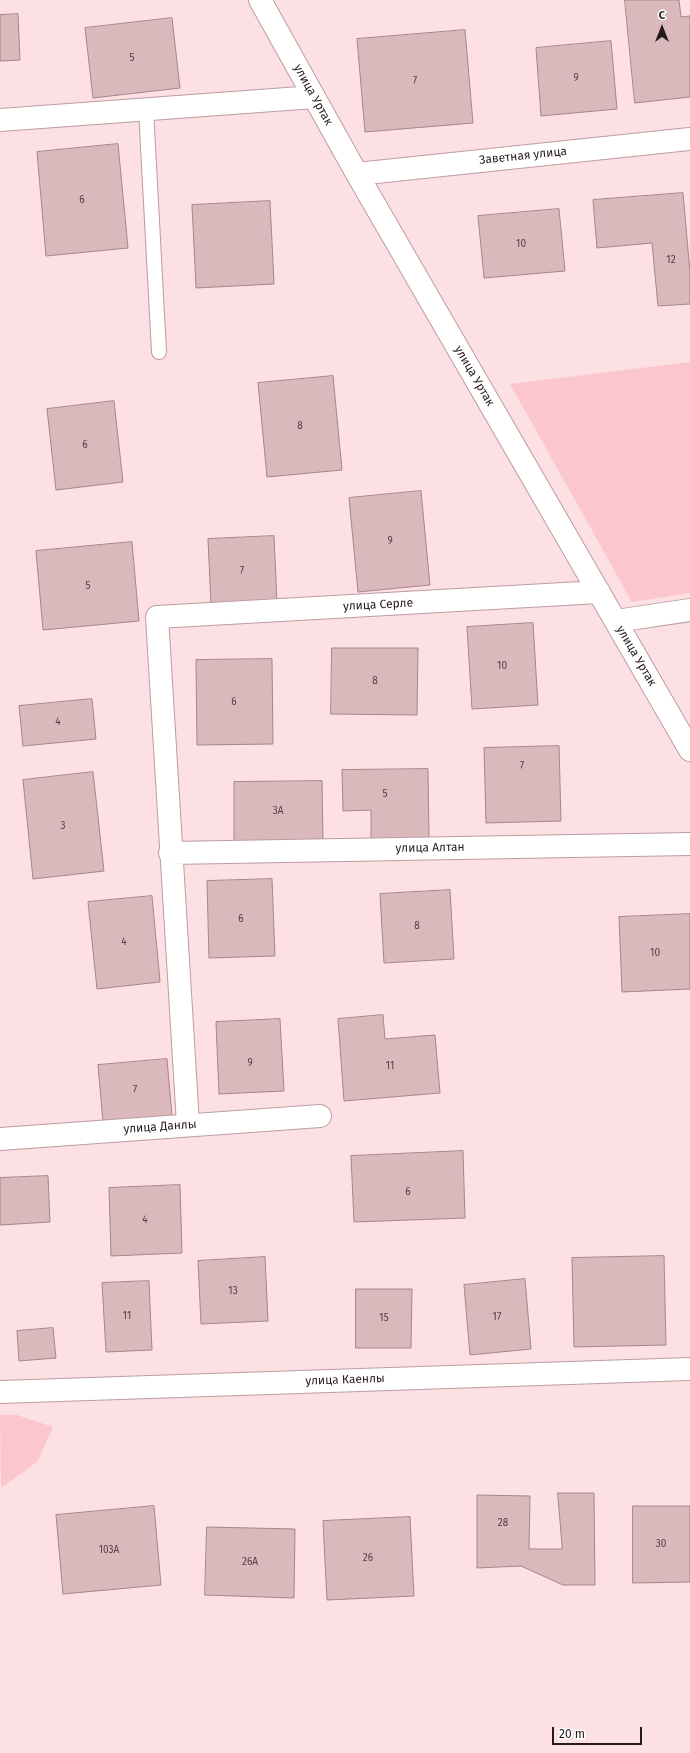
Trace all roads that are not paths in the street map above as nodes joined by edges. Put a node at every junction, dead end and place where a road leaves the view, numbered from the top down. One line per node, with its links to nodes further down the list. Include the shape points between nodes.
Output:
1 (260, 0): 2 (street, улица Уртак)
2 (314, 97): 3 (street); 6 (street, улица Уртак)
3 (146, 109): 4 (street); 7 (lane)
4 (0, 120)
5 (690, 138): 6 (street, Заветная улица)
6 (357, 174): 8 (street, улица Уртак)
7 (158, 352)
8 (599, 592): 10 (street, улица Уртак); 13 (street, улица Серле, via 157,617)
9 (690, 610): 10 (street)
10 (616, 621): 11 (street, улица Уртак)
11 (690, 750)
12 (690, 844): 13 (street, улица Алтан)
13 (170, 853): 15 (street)
14 (320, 1116): 15 (street, улица Данлы)
15 (188, 1124): 16 (street, улица Данлы)
16 (0, 1139)
17 (690, 1369): 18 (street, улица Каенлы)
18 (0, 1392)

